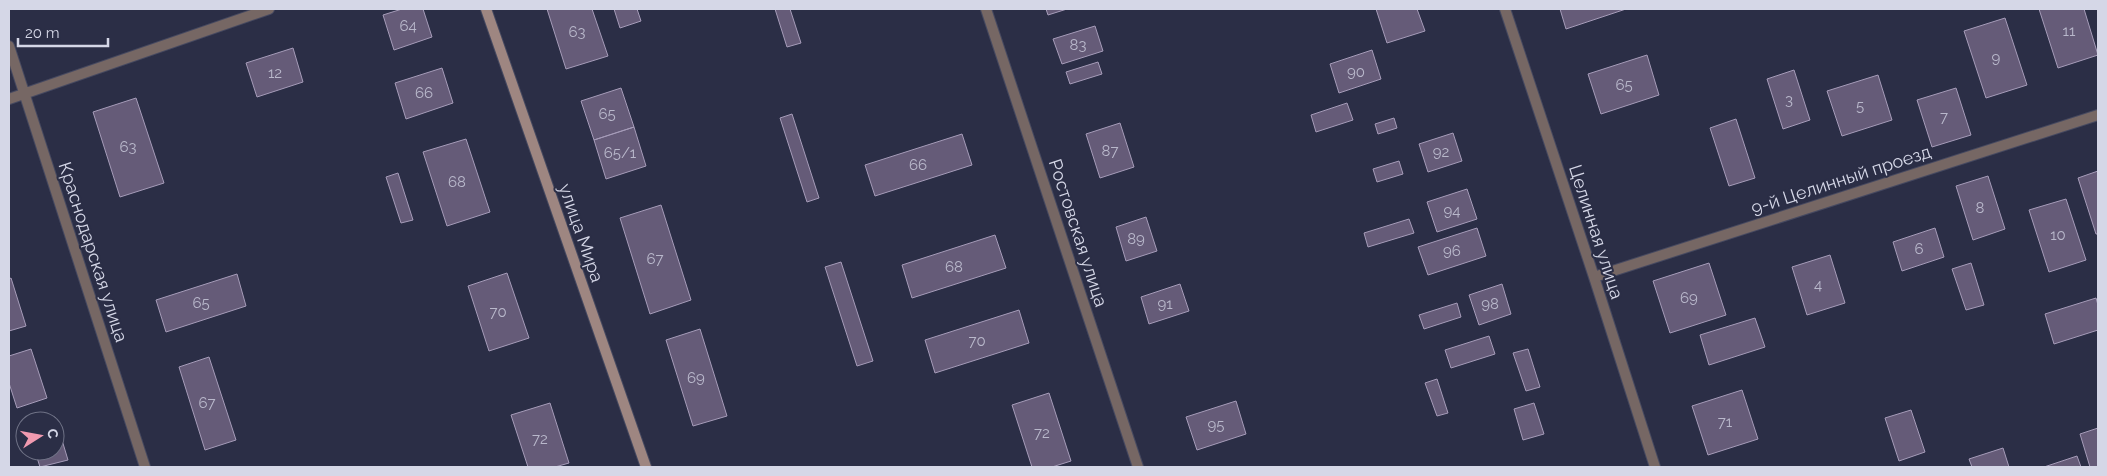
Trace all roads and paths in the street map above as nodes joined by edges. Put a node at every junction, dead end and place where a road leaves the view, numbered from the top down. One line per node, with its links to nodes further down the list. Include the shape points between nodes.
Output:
1 (269, 9): 6 (street)
2 (486, 9): 11 (street, улица Мира)
3 (986, 9): 12 (street, Ростовская улица)
4 (1505, 9): 9 (street, Целинная улица)
5 (9, 46): 6 (street, Краснодарская улица)
6 (25, 94): 7 (street); 10 (street, Краснодарская улица)
7 (9, 99)
8 (2098, 115): 9 (street, 9-й Целинный проезд)
9 (1594, 277): 13 (street, Целинная улица)
10 (145, 467)
11 (646, 467)
12 (1138, 467)
13 (1654, 467)

